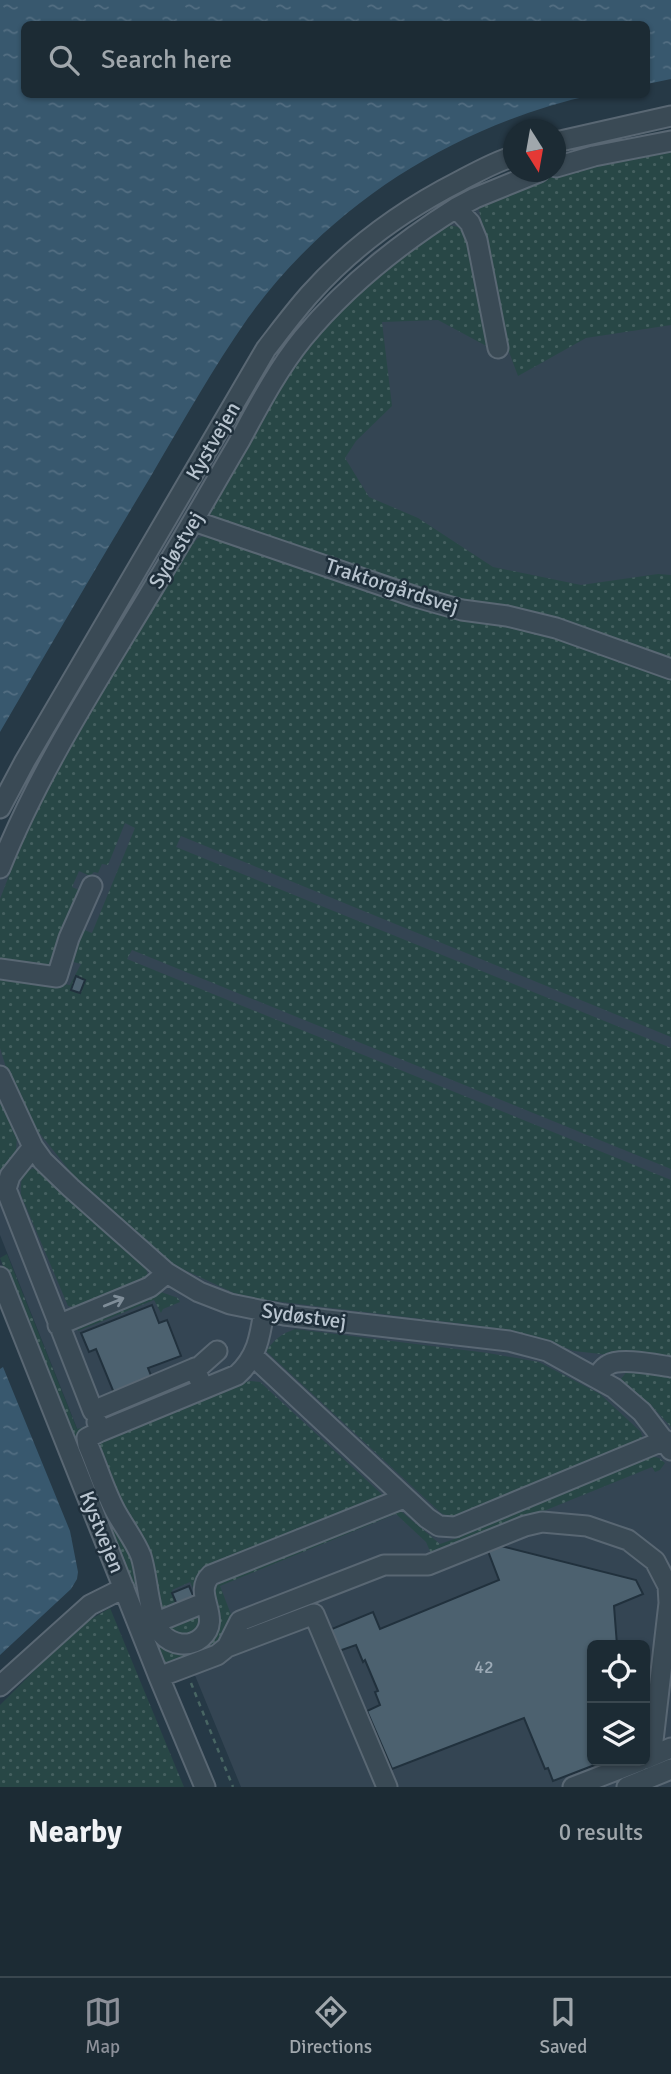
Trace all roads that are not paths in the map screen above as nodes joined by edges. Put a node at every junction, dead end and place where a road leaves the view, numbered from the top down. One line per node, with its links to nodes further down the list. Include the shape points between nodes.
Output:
1 (671, 116): 2 (street)
2 (566, 140)
3 (671, 141): 5 (street)
4 (503, 159): 11 (street, Kystvejen, via 431,196 377,232 309,295 266,349)
5 (566, 164)
6 (514, 182): 7 (street, Sydøstvej)
7 (456, 208): 8 (street, via 477,240); 9 (street, Sydøstvej, via 381,261 302,339 277,374)
8 (498, 348)
9 (194, 521): 10 (street, Traktorgårdsvej, via 416,597 556,628); 12 (street, Sydøstvej, via 50,760)
10 (671, 668)
11 (0, 808)
12 (0, 868)
13 (92, 886): 14 (street, via 57,977)
14 (0, 969)
15 (0, 1076): 16 (street, Sydøstvej)
16 (33, 1147): 17 (street, Sydøstvej, via 71,1188); 20 (street, via 10,1176 6,1189)
17 (167, 1273): 19 (street, Sydøstvej, via 199,1292); 20 (street, one-way to 17, via 150,1287)
18 (0, 1277): 31 (street, Kystvejen)
19 (264, 1311): 22 (street); 25 (street, Sydøstvej, via 509,1340 547,1351)
20 (58, 1325): 27 (street)
21 (217, 1351): 24 (street)
22 (253, 1356): 26 (street, via 237,1375); 30 (street)
23 (671, 1367): 25 (street, via 611,1363)
24 (195, 1368): 26 (street); 27 (street)
25 (597, 1378): 29 (street, Sydøstvej, via 642,1412)
26 (203, 1389): 28 (street)
27 (93, 1411): 28 (street)
28 (101, 1431): 33 (street, via 87,1438 88,1445 141,1557)
29 (668, 1445): 30 (street, via 455,1527 439,1526)
30 (404, 1497): 32 (street, via 211,1575 204,1588)
31 (124, 1588): 35 (street, Kystvejen); 36 (street, via 90,1605)
32 (206, 1602): 33 (street); 33 (street, via 211,1619 196,1641 172,1641)
33 (157, 1622)
34 (227, 1647): 35 (street); 37 (street, via 240,1622 384,1565 428,1565 542,1522 587,1526 628,1539 655,1561 668,1586); 44 (street, via 314,1614)
35 (159, 1677): 43 (street, Kystvejen)
36 (0, 1686)
37 (650, 1747)
38 (671, 1748): 39 (street)
39 (650, 1757)
40 (626, 1766): 45 (street)
41 (671, 1769): 42 (street)
42 (627, 1786)
43 (205, 1787)
44 (387, 1787)
45 (573, 1787)

